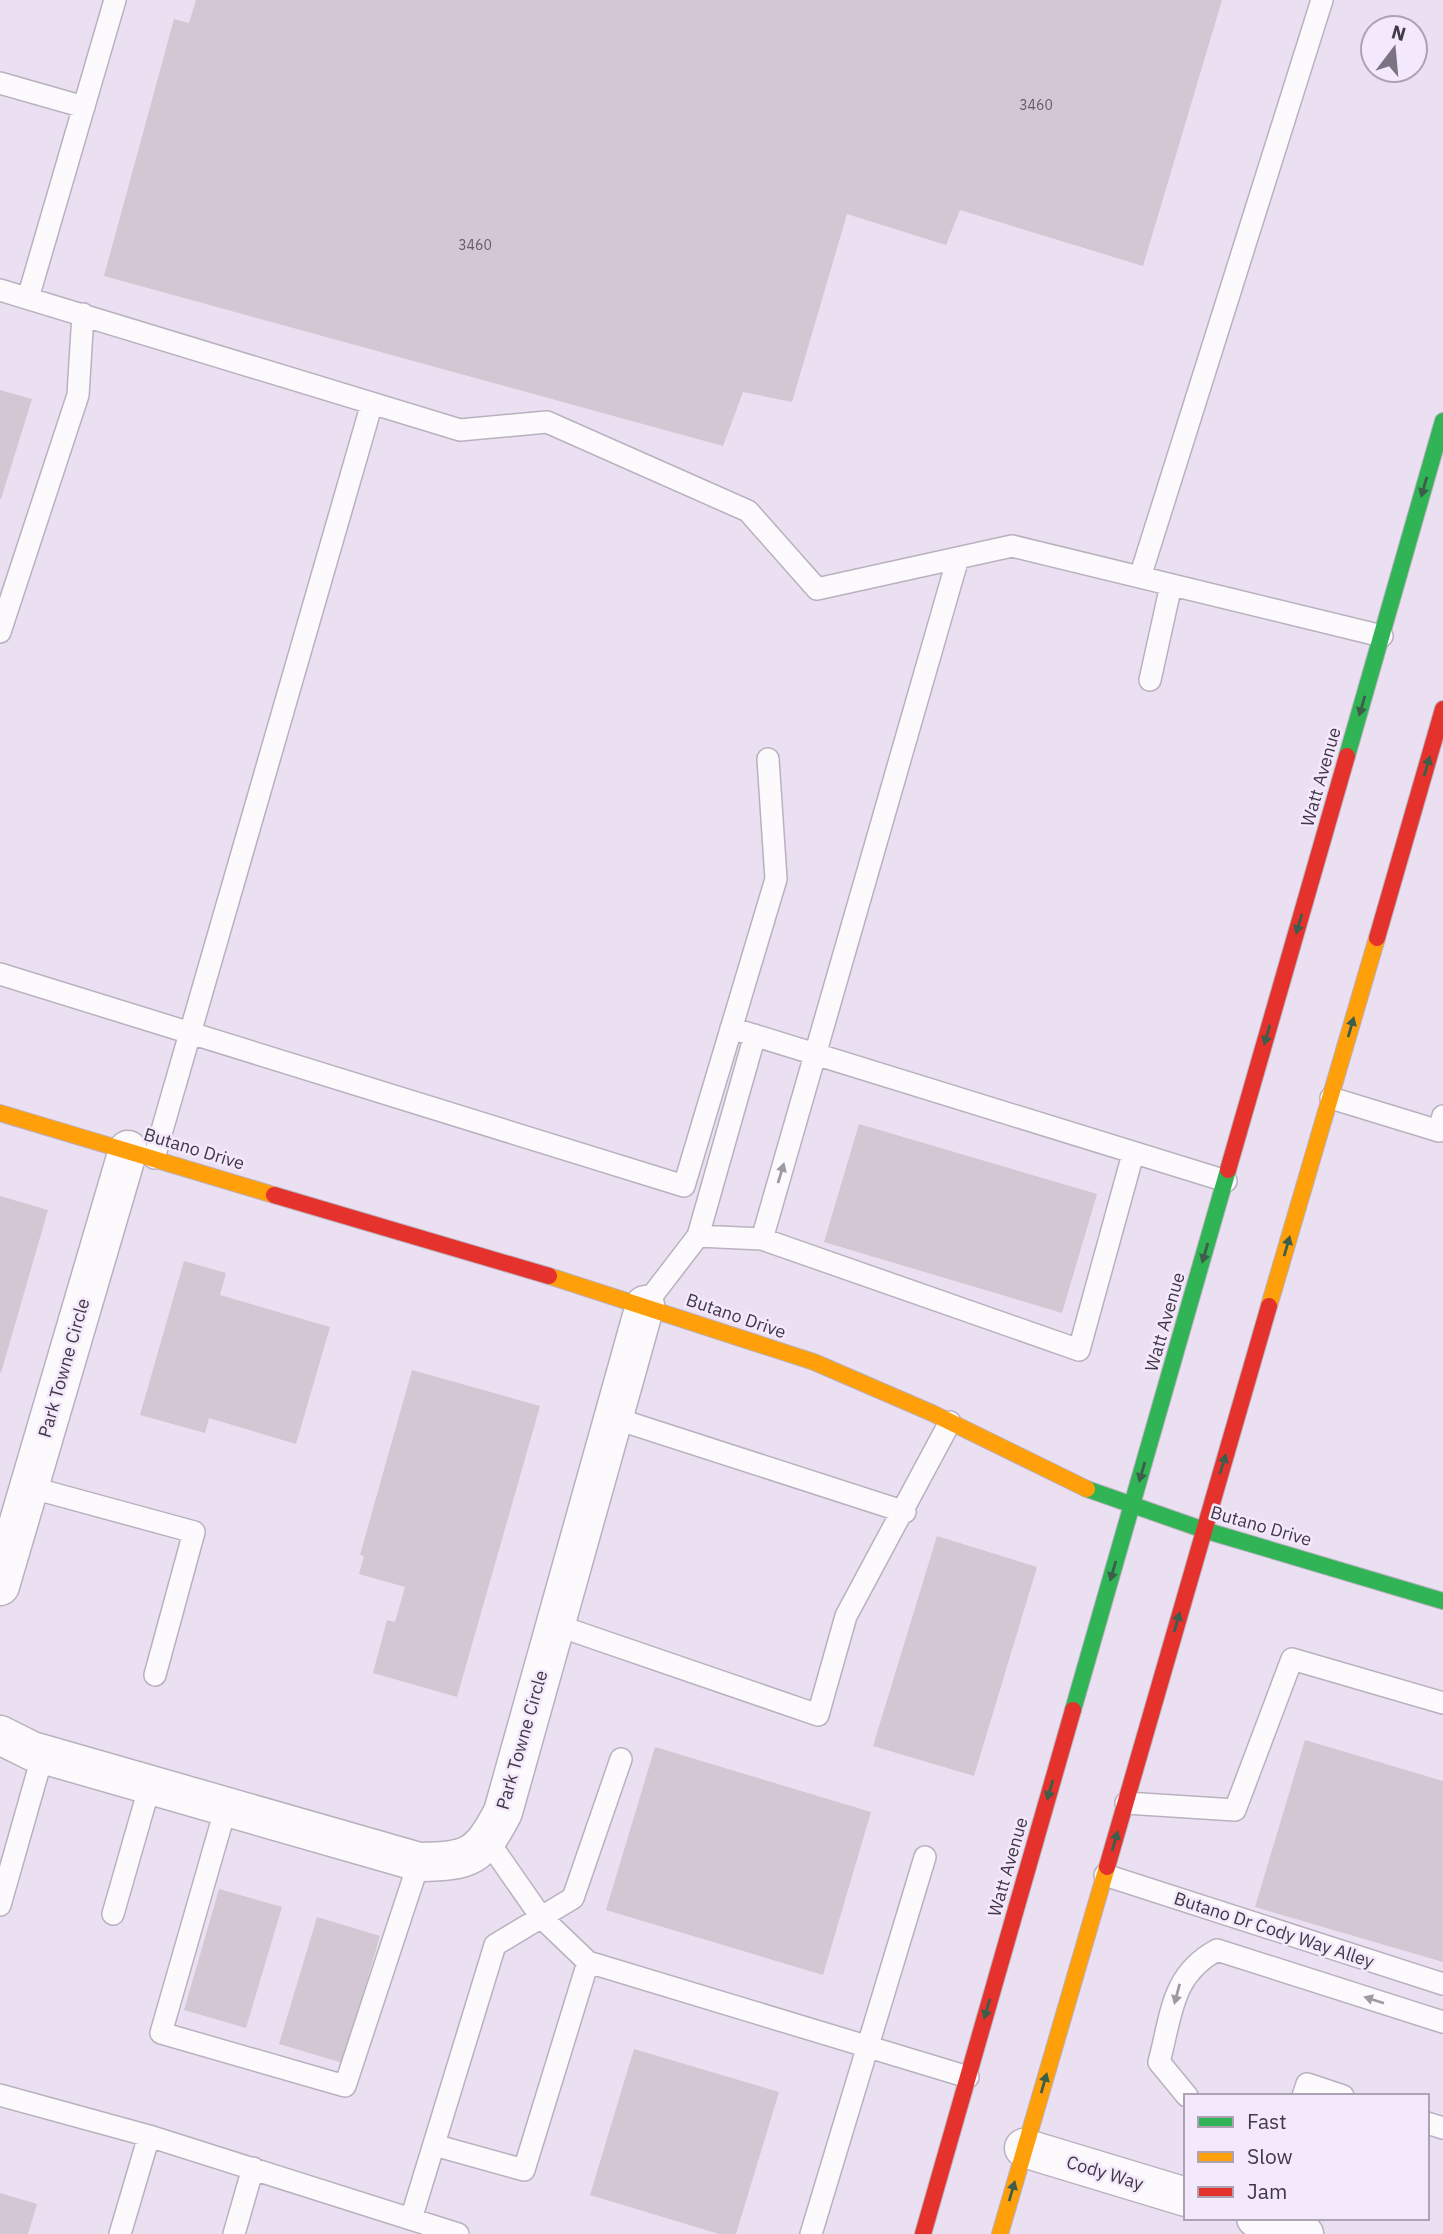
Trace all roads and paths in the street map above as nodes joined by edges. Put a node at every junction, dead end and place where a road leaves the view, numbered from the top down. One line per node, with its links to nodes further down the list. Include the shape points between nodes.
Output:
1 (115, 0): 4 (lane)
2 (1322, 0): 11 (lane)
3 (0, 83): 4 (lane)
4 (83, 107): 6 (lane)
5 (0, 290): 6 (lane)
6 (28, 298): 7 (lane)
7 (83, 314): 8 (lane); 13 (lane, via 78,395)
8 (372, 403): 10 (lane, via 460,430 547,422 748,511 817,589); 20 (lane)
9 (1443, 421): 14 (main road, Watt Avenue, one-way to 14)
10 (958, 558): 11 (lane, via 1012,546); 22 (lane)
11 (1140, 577): 12 (lane)
12 (1171, 584): 14 (lane); 15 (lane)
13 (0, 632)
14 (1382, 636): 28 (main road, Watt Avenue, one-way to 28)
15 (1150, 680)
16 (1443, 709): 23 (main road, one-way to 16)
17 (768, 759): 19 (lane, via 776,879)
18 (0, 974): 20 (lane)
19 (731, 1028): 20 (lane, via 684,1186); 21 (lane)
20 (190, 1033): 26 (lane)
21 (755, 1035): 22 (lane); 29 (lane)
22 (817, 1055): 27 (lane); 30 (lane, one-way to 22)
23 (1331, 1098): 25 (lane, via 1438,1131); 37 (main road, one-way to 23)
24 (0, 1113): 26 (main road, Butano Drive)
25 (1443, 1116)
26 (141, 1154): 31 (main road, Butano Drive); 34 (street, Park Towne Circle)
27 (1133, 1154): 28 (lane); 30 (lane, via 1079,1350)
28 (1226, 1181): 35 (main road, Watt Avenue, one-way to 35)
29 (698, 1236): 30 (lane); 31 (lane)
30 (762, 1239)
31 (645, 1305): 32 (street, Park Towne Circle); 33 (main road, Butano Drive, via 814,1362)
32 (614, 1418): 36 (lane); 40 (street, Park Towne Circle)
33 (950, 1422): 35 (main road, Butano Drive, via 1076,1485); 36 (lane)
34 (29, 1487): 38 (street, Park Towne Circle); 41 (lane, via 194,1532)
35 (1132, 1506): 37 (main road, Butano Drive); 60 (main road, Watt Avenue, one-way to 60)
36 (905, 1512): 40 (lane, via 846,1616 818,1715)
37 (1204, 1530): 39 (main road, Butano Drive); 47 (main road, one-way to 37)
38 (0, 1586)
39 (1443, 1601)
40 (556, 1625): 49 (street, Park Towne Circle, via 503,1812)
41 (155, 1675)
42 (1443, 1703): 47 (lane, via 1292,1659 1235,1810)
43 (0, 1735): 44 (street, Park Towne Circle)
44 (43, 1754): 46 (street, Park Towne Circle); 53 (lane)
45 (621, 1759): 55 (lane, via 573,1898)
46 (150, 1785): 48 (street, Park Towne Circle); 54 (lane)
47 (1126, 1803): 52 (main road, one-way to 47)
48 (226, 1807): 51 (street, Park Towne Circle); 51 (lane, via 161,2033 332,2083 345,2086)
49 (488, 1841): 51 (street, Park Towne Circle, via 458,1861); 55 (lane)
50 (925, 1857): 59 (lane)
51 (419, 1862)
52 (1105, 1875): 57 (lane, Butano Dr Cody Way Alley); 67 (main road, one-way to 52)
53 (0, 1905)
54 (113, 1914)
55 (541, 1917): 56 (lane); 66 (lane, via 495,1945)
56 (588, 1962): 59 (lane); 66 (lane, via 524,2170)
57 (1443, 1984)
58 (1442, 2023): 61 (lane, one-way to 61, via 1217,1950 1196,1961 1180,1982 1159,2062)
59 (867, 2046): 60 (lane); 75 (lane)
60 (968, 2077): 76 (main road, Watt Avenue)
61 (1185, 2094)
62 (1304, 2094): 63 (lane, via 1307,2084)
63 (1337, 2094)
64 (0, 2095): 65 (lane)
65 (149, 2136): 68 (lane); 72 (lane)
66 (433, 2145): 70 (lane)
67 (1024, 2148): 69 (street, Cody Way); 77 (main road, one-way to 67)
68 (253, 2168): 70 (lane); 73 (lane)
69 (1184, 2196)
70 (411, 2219): 74 (lane)
71 (1260, 2223): 78 (street)
72 (120, 2234)
73 (234, 2234)
74 (458, 2234)
75 (811, 2234)
76 (923, 2234)
77 (1000, 2234)
78 (1304, 2234)

